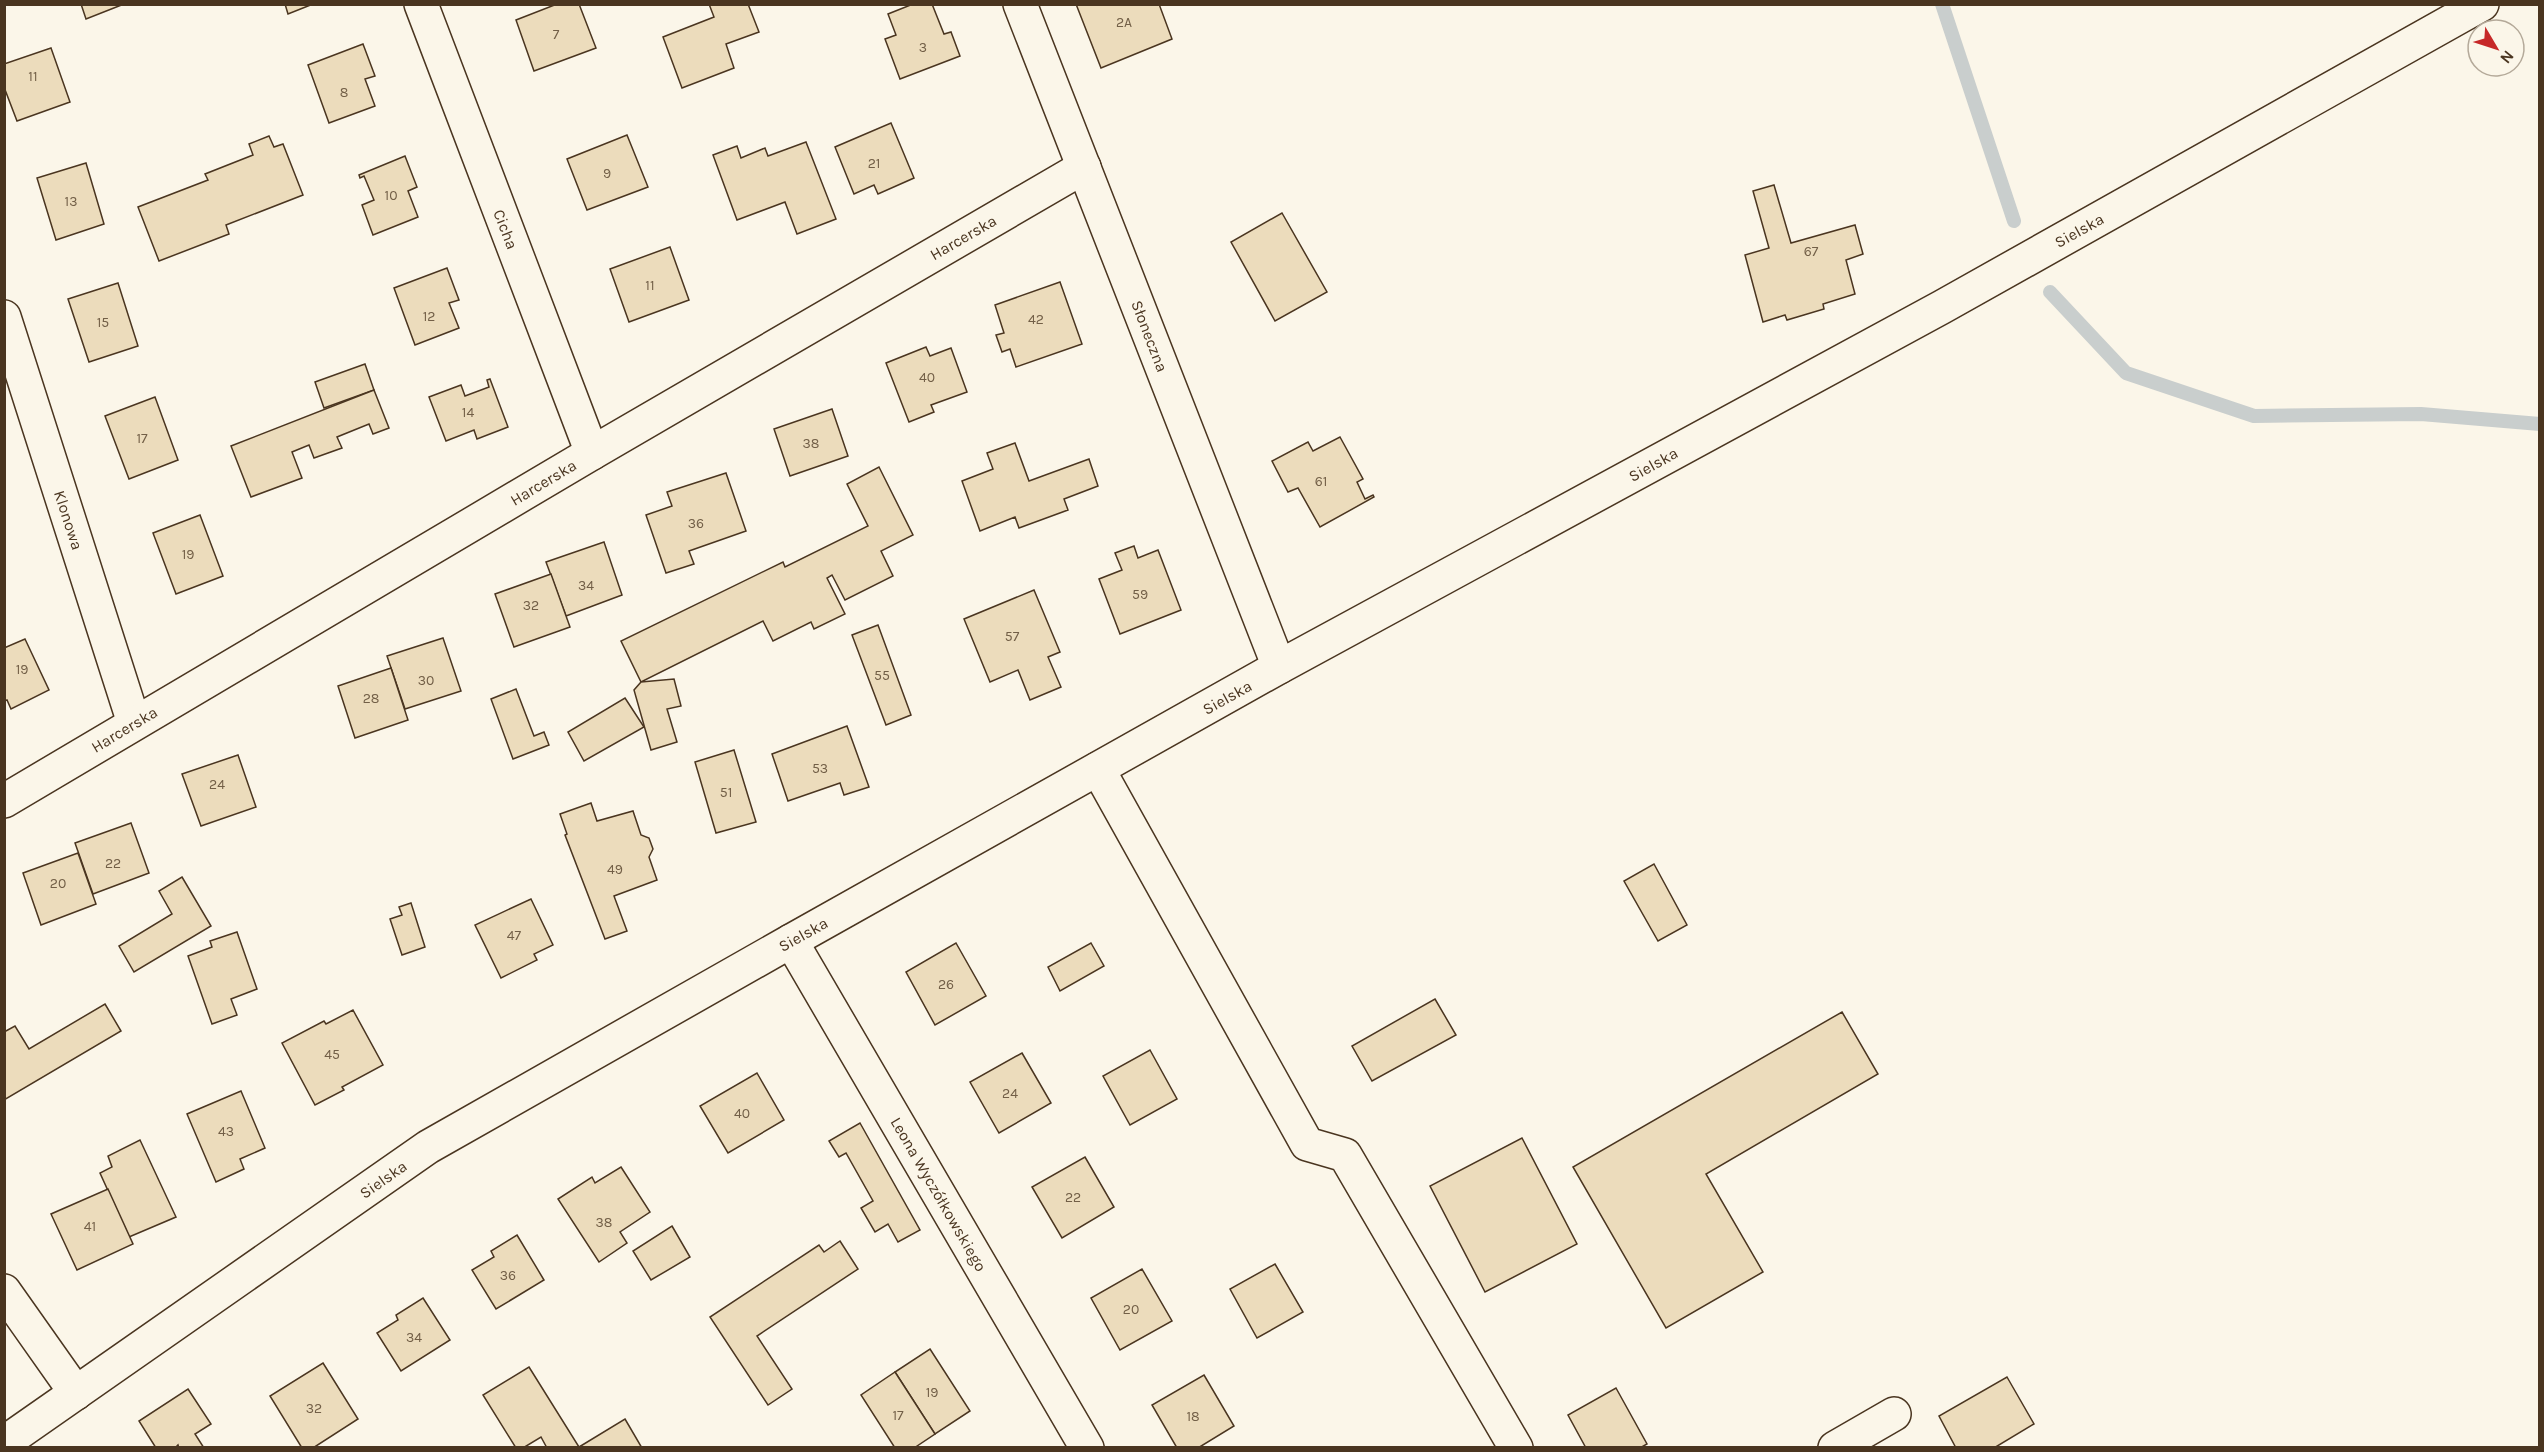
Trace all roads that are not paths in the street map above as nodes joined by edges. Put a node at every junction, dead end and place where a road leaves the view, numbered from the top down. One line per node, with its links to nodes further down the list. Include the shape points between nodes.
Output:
1 (421, 4): 6 (street, Cicha)
2 (1020, 4): 4 (street, Słoneczna)
3 (2482, 4): 7 (street, Sielska, via 1942,307)
4 (1084, 167): 6 (street, Harcerska); 7 (street, Słoneczna)
5 (4, 317): 8 (street, Klonowa)
6 (592, 453): 8 (street, Harcerska)
7 (1279, 668): 9 (street, Sielska)
8 (134, 723): 10 (street, Harcerska)
9 (1098, 769): 11 (street, Sielska); 17 (street, via 1307,1144 1346,1155)
10 (4, 801)
11 (791, 940): 13 (street, Sielska, via 428,1148); 16 (street, Leona Wyczółkowskiego)
12 (4, 1291): 13 (street)
13 (76, 1394): 15 (street, Sielska)
14 (1894, 1414): 18 (street)
15 (4, 1443)
16 (1083, 1446)
17 (1516, 1448)
18 (1836, 1448)

